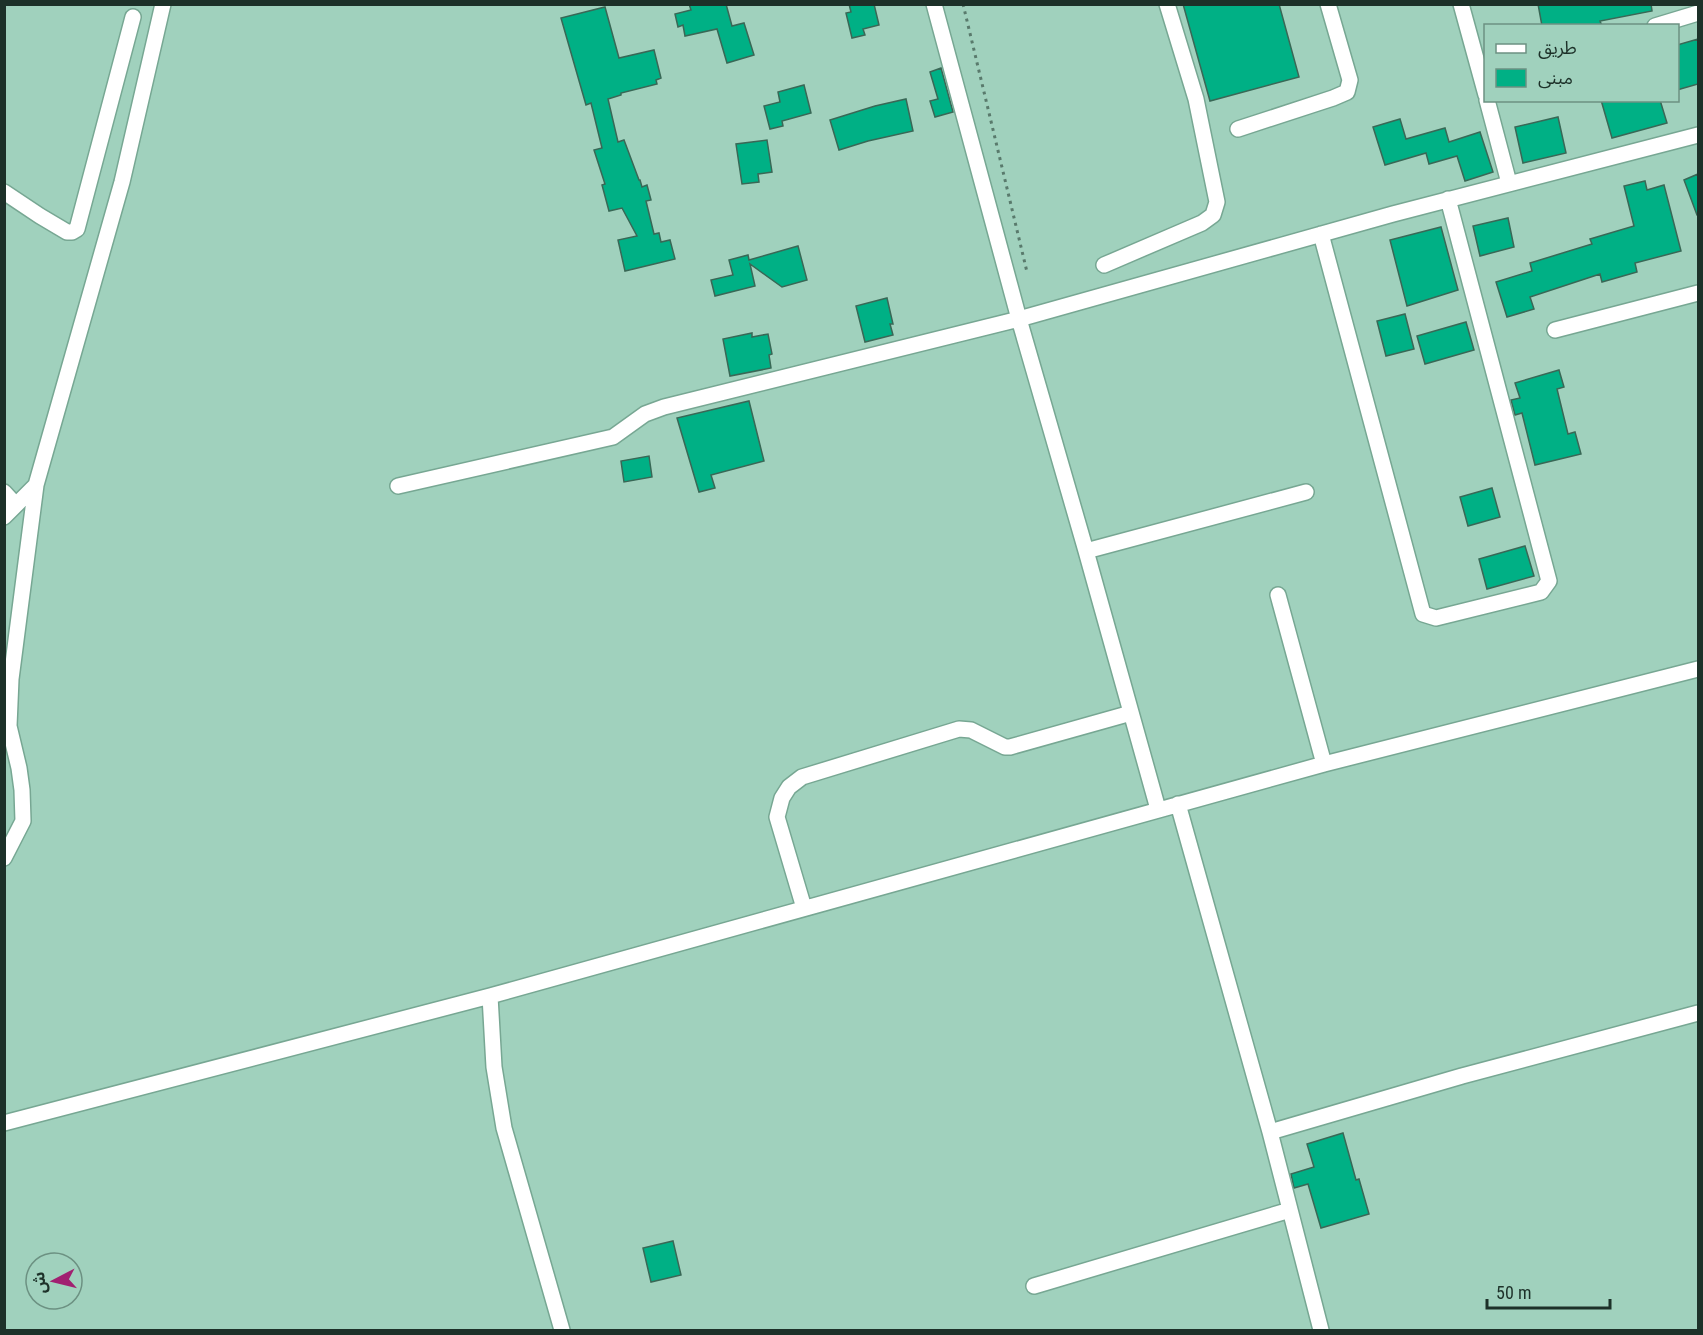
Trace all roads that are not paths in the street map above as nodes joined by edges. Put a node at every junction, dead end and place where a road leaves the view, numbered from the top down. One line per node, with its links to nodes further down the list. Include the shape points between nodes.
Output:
1 (163, 4): 21 (street, via 122,182)
2 (934, 4): 19 (street)
3 (1167, 4): 17 (street, via 1196,99 1217,202 1213,215 1202,223)
4 (1328, 4): 11 (street, via 1350,80 1347,92)
5 (1461, 4): 9 (street)
6 (1698, 13): 8 (street)
7 (133, 17): 14 (street, via 77,229 67,232)
8 (1662, 24)
9 (1483, 75)
10 (1488, 102): 13 (street)
11 (1238, 129)
12 (1698, 135): 13 (street)
13 (1509, 183): 15 (street)
14 (4, 192)
15 (1448, 199): 16 (street); 16 (street, via 1549,581 1541,592 1436,618 1424,614)
16 (1321, 234): 19 (street)
17 (1104, 265)
18 (1698, 293): 20 (street)
19 (1019, 319): 22 (street, via 664,407 645,414 613,436); 26 (street)
20 (1555, 330)
21 (36, 485): 25 (street); 33 (street, via 11,679 9,726 19,768 22,821)
22 (398, 486)
23 (4, 492): 25 (street)
24 (1306, 492): 26 (street)
25 (10, 511)
26 (1086, 550): 29 (street)
27 (1278, 595): 30 (street)
28 (1698, 669): 30 (street)
29 (1131, 713): 32 (street); 34 (street, via 1010,747 971,730 959,729 802,777 782,798 777,817)
30 (1324, 764): 31 (street)
31 (1178, 804): 32 (street); 38 (street)
32 (1158, 809): 34 (street)
33 (4, 858)
34 (804, 908): 35 (street)
35 (490, 996): 37 (street); 41 (street, via 494,1067 504,1128)
36 (1698, 1013): 38 (street)
37 (4, 1123)
38 (1270, 1132): 39 (street)
39 (1290, 1210): 40 (street); 42 (street)
40 (1034, 1286)
41 (562, 1330)
42 (1321, 1330)

